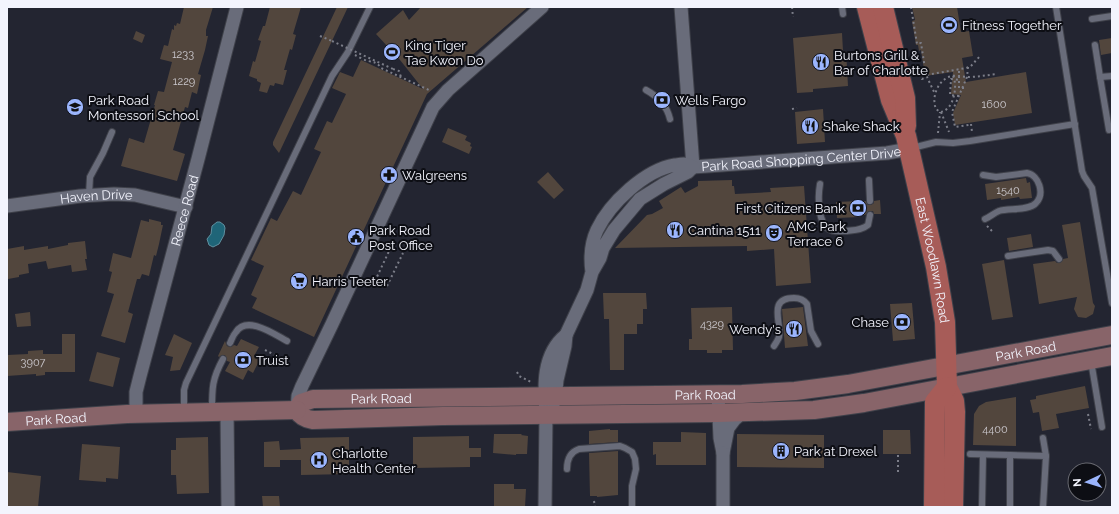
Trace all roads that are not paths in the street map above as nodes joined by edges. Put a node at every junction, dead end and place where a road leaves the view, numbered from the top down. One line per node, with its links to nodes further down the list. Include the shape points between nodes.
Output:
1 (238, 7): 26 (street, Reece Road)
2 (370, 7): 45 (lane, via 348,52 332,76 186,383)
3 (542, 7): 50 (street, via 448,90 433,107 302,386 298,396)
4 (681, 7): 19 (street, Park Road Shopping Center Drive)
5 (867, 7): 18 (main road, East Woodlawn Road, via 891,100)
6 (883, 7): 18 (main road, East Woodlawn Road, via 905,98)
7 (1056, 7): 15 (lane)
8 (1112, 16): 9 (lane)
9 (1092, 19)
10 (1095, 45): 12 (lane)
11 (1112, 76): 12 (lane)
12 (1100, 77): 16 (lane)
13 (646, 90): 14 (lane, via 668,110)
14 (670, 119)
15 (1075, 124): 18 (lane, via 953,143); 31 (lane, via 1082,171 1092,188)
16 (1109, 130)
17 (112, 132): 23 (lane, via 90,177)
18 (907, 142): 19 (street, Park Road Shopping Center Drive, via 887,153); 40 (main road, East Woodlawn Road, via 940,288 945,322)
19 (693, 167): 42 (street, Park Road Shopping Center Drive, via 646,195 632,208 605,243 566,336 557,376)
20 (983, 175): 28 (lane, via 996,178 1030,174 1038,180 1040,195 1032,206 999,212)
21 (869, 180): 24 (lane)
22 (820, 184): 27 (lane, via 820,216 829,230 861,230 868,225)
23 (89, 195): 25 (street, Haven Drive); 26 (street, Haven Drive, via 135,195)
24 (870, 201)
25 (7, 206)
26 (186, 207): 48 (street, Reece Road, via 136,392)
27 (870, 214)
28 (985, 221)
29 (1008, 256): 30 (lane, via 1048,250 1055,253)
30 (1059, 259)
31 (1112, 303)
32 (1112, 335): 40 (main road, Park Road)
33 (286, 341): 34 (lane, via 249,324 238,330)
34 (230, 343)
35 (818, 344): 36 (lane, via 811,331 807,304 800,298 792,298 783,300 778,305 779,336)
36 (774, 346)
37 (1112, 356): 39 (main road, Park Road)
38 (223, 359): 44 (lane, via 214,376 212,392)
39 (1091, 360): 41 (main road, Park Road); 52 (lane)
40 (946, 366): 41 (main road, East Woodlawn Road); 43 (main road, Park Road, via 810,389)
41 (947, 387): 46 (main road, Park Road, via 830,408); 60 (main road, East Woodlawn Road, via 954,401 955,412); 65 (main road, via 935,402)
42 (545, 391): 43 (main road, Park Road); 49 (street, Park Road Shopping Center Drive); 50 (main road, Park Road, via 313,399 301,403)
43 (718, 394): 47 (street)
44 (219, 411): 45 (main road, Park Road); 50 (main road, Park Road); 61 (street)
45 (184, 412): 48 (main road, Park Road)
46 (743, 412): 47 (main road, Park Road); 54 (street, via 728,428)
47 (718, 413): 49 (main road, Park Road); 54 (street)
48 (136, 414): 51 (main road, Park Road)
49 (546, 414): 50 (main road, Park Road, via 313,420); 62 (street, Park Road Shopping Center Drive)
50 (297, 415)
51 (7, 422)
52 (1102, 427)
53 (1043, 438): 58 (lane)
54 (723, 453): 64 (street)
55 (970, 454): 56 (lane)
56 (983, 454): 57 (lane); 66 (lane)
57 (1010, 455): 58 (lane); 67 (lane)
58 (1046, 456): 68 (lane)
59 (568, 469): 63 (lane, via 571,455 579,448 625,448 634,455 635,463)
60 (953, 502)
61 (228, 507)
62 (545, 507)
63 (632, 507)
64 (723, 507)
65 (934, 507)
66 (982, 507)
67 (1010, 507)
68 (1043, 507)

